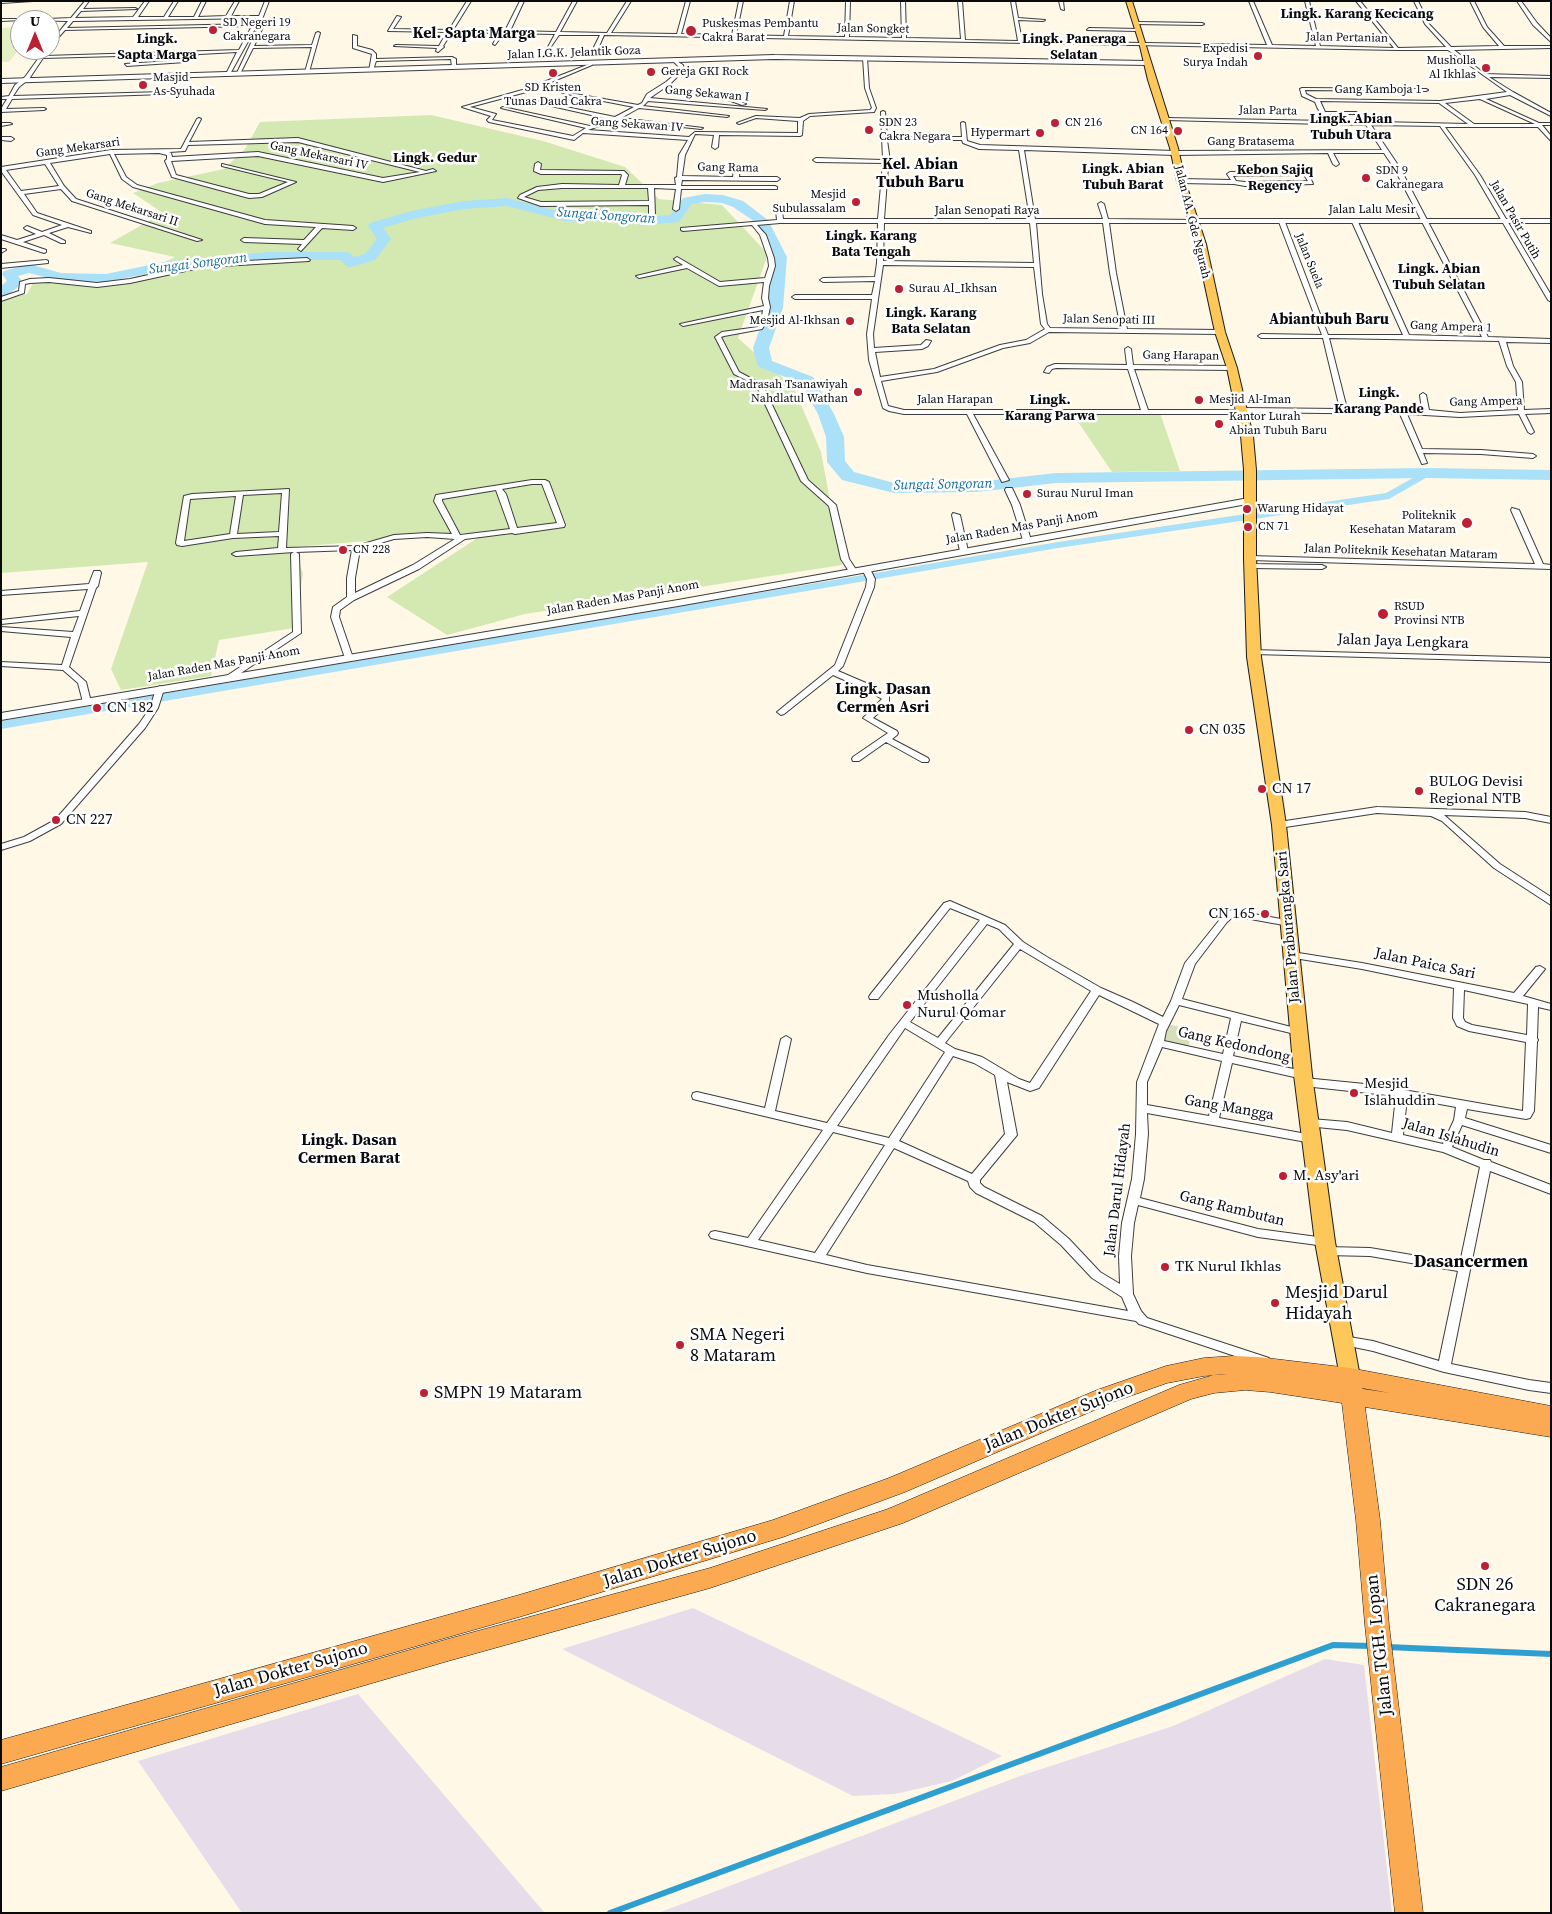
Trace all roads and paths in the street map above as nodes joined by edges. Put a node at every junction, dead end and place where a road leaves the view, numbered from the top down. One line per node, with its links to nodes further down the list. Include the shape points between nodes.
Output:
1 (31, 1): 28 (street)
2 (87, 1): 31 (street)
3 (113, 1): 29 (street)
4 (147, 1): 35 (street)
5 (176, 1): 36 (street)
6 (204, 1): 37 (street)
7 (237, 1): 33 (street)
8 (267, 1): 43 (street)
9 (469, 1): 49 (street)
10 (522, 1): 50 (street)
11 (575, 1): 51 (street)
12 (629, 1): 55 (street)
13 (688, 1): 57 (street)
14 (740, 1): 59 (street)
15 (792, 1): 60 (street)
16 (848, 1): 61 (street)
17 (903, 1): 62 (street)
18 (960, 1): 63 (street)
19 (1013, 1): 41 (street)
20 (1062, 1): 30 (street)
21 (1129, 1): 46 (main road, Jalan AA. Gde Ngurah)
22 (1251, 1): 71 (street)
23 (1307, 1): 74 (street)
24 (1358, 1): 77 (street)
25 (1416, 1): 78 (street, via 1427,24)
26 (1472, 1): 76 (street, via 1485,26)
27 (1519, 1): 64 (street)
28 (1, 2)
29 (107, 9): 31 (street); 32 (street); 40 (street)
30 (1063, 9)
31 (79, 10): 39 (street)
32 (135, 10)
33 (228, 17): 37 (street); 43 (street)
34 (399, 17): 49 (street, Jalan Songket, via 390,29)
35 (134, 18): 36 (street); 40 (street)
36 (165, 18): 37 (street)
37 (195, 18)
38 (60, 19): 39 (street)
39 (72, 19): 40 (street); 47 (street)
40 (100, 19)
41 (1015, 20): 42 (street); 65 (street)
42 (1043, 20)
43 (260, 21): 45 (street); 72 (street)
44 (1202, 24): 46 (street)
45 (254, 26): 47 (street); 80 (street)
46 (1137, 27): 48 (street); 68 (main road, Jalan AA. Gde Ngurah)
47 (64, 28): 52 (street)
48 (1089, 29)
49 (451, 31): 50 (street, Jalan Songket); 70 (street, via 440,49)
50 (505, 32): 51 (street, Jalan Songket); 67 (street)
51 (559, 32): 54 (street, Jalan Songket); 73 (street)
52 (60, 33)
53 (318, 33): 69 (street)
54 (603, 33): 55 (street, Jalan Songket); 79 (street, via 595,50)
55 (609, 33): 57 (street, Jalan Songket)
56 (1045, 33): 66 (street)
57 (676, 34): 59 (street, Jalan Songket)
58 (356, 36): 83 (street, via 355,47)
59 (734, 36): 60 (street, Jalan Songket)
60 (786, 37): 61 (street, Jalan Songket)
61 (847, 39): 62 (street, Jalan Songket)
62 (904, 40): 63 (street, Jalan Songket)
63 (962, 41): 65 (street, Jalan Songket)
64 (1551, 41)
65 (1020, 42): 66 (street, Jalan Songket)
66 (1048, 42): 68 (street, Jalan Songket)
67 (495, 44)
68 (1143, 44): 71 (street, Jalan Pertanian); 89 (main road, Jalan AA. Gde Ngurah)
69 (314, 46): 72 (street); 94 (street)
70 (396, 46)
71 (1270, 46): 74 (street, Jalan Pertanian)
72 (251, 47): 88 (street)
73 (550, 47)
74 (1318, 47): 77 (street, Jalan Pertanian)
75 (1551, 47): 76 (street, Jalan Pertanian)
76 (1503, 48): 78 (street, Jalan Pertanian)
77 (1397, 49): 78 (street, Jalan Pertanian)
78 (1450, 49): 97 (street)
79 (578, 50)
80 (241, 51): 81 (street); 87 (street)
81 (198, 53): 82 (street); 91 (street, via 185,61)
82 (60, 57)
83 (374, 57): 92 (street, via 452,58); 93 (street)
84 (865, 58): 86 (street, Jalan I.G.K. Jelantik Goza); 89 (street, Jalan I.G.K. Jelantik Goza); 128 (street, via 867,88 874,110 816,114)
85 (39, 60): 99 (street)
86 (675, 61): 90 (street, Jalan I.G.K. Jelantik Goza); 110 (street, via 682,70)
87 (235, 62): 88 (street); 95 (street)
88 (243, 62): 96 (street)
89 (1148, 63): 127 (main road, Jalan AA. Gde Ngurah)
90 (590, 64): 92 (street, Jalan I.G.K. Jelantik Goza); 140 (street, Gang Sekawan IV, via 528,90 464,107 494,115 491,121 569,138)
91 (128, 65)
92 (454, 67): 93 (street, Jalan I.G.K. Jelantik Goza)
93 (371, 70): 94 (street, Jalan I.G.K. Jelantik Goza)
94 (307, 72): 96 (street, Jalan I.G.K. Jelantik Goza)
95 (228, 74): 96 (street, Jalan I.G.K. Jelantik Goza); 99 (street, Jalan I.G.K. Jelantik Goza)
96 (238, 74)
97 (1484, 75): 98 (street); 105 (street)
98 (1551, 77)
99 (25, 80): 101 (street, Jalan I.G.K. Jelantik Goza)
100 (1, 81): 101 (street, Jalan I.G.K. Jelantik Goza)
101 (16, 83): 108 (street)
102 (1426, 90): 112 (street, via 1302,89 1304,95)
103 (165, 93): 108 (street)
104 (564, 93): 114 (street)
105 (1511, 93): 109 (street, Gang Kamboja 1); 123 (street)
106 (719, 95): 116 (street)
107 (1, 98): 108 (street)
108 (12, 98): 119 (street)
109 (1481, 98): 113 (street, Gang Kamboja 1); 137 (street)
110 (647, 99): 114 (street); 116 (street, Gang Sekawan I)
111 (528, 100): 126 (street)
112 (1316, 100): 113 (street, Gang Kamboja 1); 121 (street)
113 (1440, 102): 138 (street)
114 (639, 107): 124 (street); 126 (street)
115 (502, 108): 139 (street)
116 (750, 108): 118 (street, Gang Sekawan I)
117 (44, 109): 119 (street)
118 (764, 109)
119 (2, 110)
120 (883, 112): 144 (street)
121 (1324, 113): 122 (street); 129 (street)
122 (1356, 113)
123 (1551, 115)
124 (727, 116)
125 (199, 118): 149 (street)
126 (617, 118): 139 (street); 141 (street, via 701,128)
127 (1165, 119): 129 (street, Jalan Parta); 156 (main road, Jalan AA. Gde Ngurah)
128 (801, 120): 130 (street, via 756,117); 142 (street, via 801,135)
129 (1331, 122): 132 (street, Jalan Parta)
130 (739, 123)
131 (963, 123): 147 (street)
132 (1369, 123): 136 (street, Jalan Parta); 154 (street)
133 (10, 124): 135 (street)
134 (1551, 124): 137 (street, Jalan Parta)
135 (1, 125)
136 (1441, 125): 138 (street, Jalan Parta); 196 (street, Jalan Pasir Putih, via 1477,175)
137 (1539, 125): 138 (street, Jalan Parta); 148 (street)
138 (1474, 126)
139 (590, 128): 140 (street)
140 (580, 133): 146 (street, Gang Sekawan IV)
141 (695, 133): 142 (street); 146 (street)
142 (718, 134): 150 (street)
143 (1, 138): 145 (street)
144 (885, 138): 147 (street, Gang Bratasema); 159 (street)
145 (11, 139)
146 (690, 139): 169 (street, via 683,152)
147 (964, 139): 151 (street, Gang Bratasema, via 974,146)
148 (1551, 140)
149 (186, 144): 152 (street, via 184,150); 167 (street, via 298,140)
150 (715, 147)
151 (1021, 148): 156 (street, Gang Bratasema); 189 (street, Jalan Senopati III)
152 (164, 151): 155 (street, Gang Mekarsari); 157 (street)
153 (1329, 151): 154 (street, Gang Bratasema); 156 (street, Gang Bratasema); 162 (street)
154 (1387, 151): 192 (street)
155 (111, 152): 160 (street, Gang Mekarsari); 199 (street, via 124,178 136,186 256,220)
156 (1175, 153): 172 (main road, Jalan AA. Gde Ngurah)
157 (170, 159): 163 (street, via 173,174 179,178 249,196 293,182); 167 (street, Gang Mekarsari IV, via 258,154 386,180)
158 (816, 160): 159 (street)
159 (885, 162): 188 (street)
160 (47, 163): 165 (street, Gang Mekarsari); 177 (street, Gang Mekarsari II)
161 (538, 164): 168 (street, via 538,172)
162 (1336, 164)
163 (224, 165)
164 (737, 167): 170 (street)
165 (2, 169): 180 (street)
166 (433, 171): 167 (street, Gang Mekarsari IV)
167 (426, 172)
168 (566, 172): 174 (street, via 622,172 625,175); 175 (street)
169 (678, 178): 170 (street, Gang Rama); 178 (street)
170 (736, 178): 171 (street, Gang Rama)
171 (777, 179)
172 (1181, 181): 173 (street); 191 (main road, Jalan AA. Gde Ngurah)
173 (1234, 182): 173 (street, via 1262,184 1311,183 1306,174 1299,173 1230,174)
174 (622, 185): 175 (street); 176 (street)
175 (565, 186): 182 (street); 182 (street, via 536,188 521,198 532,203)
176 (651, 186): 178 (street); 181 (street)
177 (62, 187): 180 (street); 206 (street, Gang Mekarsari II, via 74,200)
178 (678, 187): 179 (street); 184 (street)
179 (775, 188)
180 (20, 193): 198 (street, via 39,217)
181 (650, 203): 182 (street); 186 (street)
182 (564, 204)
183 (1101, 204): 190 (street)
184 (676, 209)
185 (779, 211): 187 (street)
186 (652, 214)
187 (780, 221): 188 (street, Jalan Senopati Raya); 197 (street, Jalan Senopati Raya)
188 (882, 221): 189 (street, Jalan Senopati Raya); 216 (street)
189 (1033, 221): 190 (street, Jalan Senopati Raya); 217 (street, Jalan Senopati III)
190 (1106, 221): 191 (street, Jalan Senopati Raya); 231 (street)
191 (1194, 221): 194 (street, Jalan Lalu Mesir); 232 (main road, Jalan AA. Gde Ngurah)
192 (1425, 221): 195 (street, Jalan Lalu Mesir); 196 (street, Jalan Lalu Mesir); 236 (street)
193 (1551, 221): 196 (street, Jalan Lalu Mesir)
194 (1282, 222): 195 (street, Jalan Lalu Mesir); 234 (street, Jalan Suela)
195 (1355, 222): 235 (street)
196 (1504, 222): 227 (street, Jalan Pasir Putih)
197 (756, 224): 202 (street, Jalan Senopati Raya); 222 (street, via 770,252 772,266)
198 (67, 225): 203 (street); 204 (street)
199 (320, 226): 201 (street); 210 (street)
200 (27, 228): 204 (street)
201 (353, 228)
202 (683, 229)
203 (89, 232)
204 (43, 233): 208 (street); 209 (street)
205 (1, 237): 208 (street)
206 (199, 240)
207 (244, 240): 210 (street)
208 (18, 242): 212 (street)
209 (63, 242)
210 (306, 242): 211 (street)
211 (301, 249)
212 (44, 251)
213 (677, 259): 219 (street)
214 (307, 260): 226 (street, via 198,266 97,285 30,281 22,283 22,292)
215 (46, 262): 218 (street)
216 (880, 263): 217 (street); 221 (street)
217 (1036, 265): 230 (street, Jalan Senopati III, via 1044,324)
218 (1, 266)
219 (688, 266): 220 (street); 222 (street, via 719,284)
220 (639, 276)
221 (878, 279): 223 (street); 225 (street)
222 (767, 280): 228 (street)
223 (822, 280)
224 (795, 297): 225 (street)
225 (874, 297): 241 (street, via 870,334)
226 (1, 299)
227 (1551, 300)
228 (767, 307): 229 (street); 281 (street, via 760,328 718,337 736,373 761,388 805,481 832,505 845,559)
229 (682, 324)
230 (1048, 330): 231 (street, Jalan Senopati III); 245 (street, via 1028,342 1002,346 935,371)
231 (1124, 331): 232 (street, Jalan Senopati III)
232 (1220, 332): 243 (main road, Jalan AA. Gde Ngurah)
233 (1260, 336): 234 (street, Gang Ampera 1)
234 (1326, 337): 235 (street, Gang Ampera 1); 247 (street, Jalan Suela)
235 (1407, 337): 236 (street, Gang Ampera 1)
236 (1486, 339): 237 (street, Gang Ampera 1)
237 (1502, 340): 239 (street, Gang Ampera 1); 254 (street, via 1519,382)
238 (928, 341): 241 (street, via 925,346 915,348)
239 (1551, 341)
240 (1128, 349): 242 (street)
241 (872, 350): 245 (street)
242 (1130, 366): 243 (street, Gang Harapan); 244 (street, Gang Harapan, via 1055,366); 252 (street)
243 (1232, 368): 248 (main road, Jalan AA. Gde Ngurah)
244 (1047, 372)
245 (878, 379): 251 (street, Jalan Harapan, via 887,408 897,411)
246 (1423, 395): 253 (street)
247 (1344, 410): 248 (street, Gang Ampera); 249 (street, Gang Ampera)
248 (1241, 411): 252 (street, Jalan Harapan); 259 (main road, Jalan AA. Gde Ngurah, via 1247,436)
249 (1402, 411): 253 (street, Gang Ampera); 256 (street)
250 (1551, 411): 254 (street, Gang Ampera)
251 (969, 412): 252 (street, Jalan Harapan); 260 (street)
252 (1145, 412)
253 (1426, 412): 254 (street, Gang Ampera, via 1460,415)
254 (1521, 412): 255 (street)
255 (1531, 432)
256 (1420, 451): 257 (street); 258 (street)
257 (1533, 456)
258 (1424, 463)
259 (1249, 475): 265 (main road, Jalan Praburangka Sari)
260 (1005, 480)
261 (498, 488): 267 (street); 267 (street, via 545,482 561,526); 270 (street, via 438,498)
262 (1009, 490): 271 (street)
263 (240, 494): 268 (street, via 286,491); 269 (street); 269 (street, via 187,498 180,543)
264 (1515, 510): 279 (street)
265 (1249, 511): 271 (street, Jalan Raden Mas Panji Anom); 277 (main road, Jalan Praburangka Sari)
266 (956, 515): 274 (street)
267 (515, 532): 270 (street)
268 (283, 534): 269 (street); 273 (street)
269 (233, 536)
270 (460, 537): 272 (street, via 394,537); 287 (street, via 416,567)
271 (1027, 540): 274 (street, Jalan Raden Mas Panji Anom)
272 (356, 548): 273 (street); 287 (street)
273 (282, 550): 275 (street)
274 (964, 551): 283 (street, Jalan Raden Mas Panji Anom)
275 (236, 554)
276 (295, 554): 299 (street, via 297,633)
277 (1251, 562): 278 (street); 292 (main road, Jalan Praburangka Sari)
278 (1411, 566): 279 (street, Jalan Politeknik Kesehatan Mataram); 284 (street)
279 (1540, 567): 280 (street, Jalan Politeknik Kesehatan Mataram)
280 (1551, 567)
281 (853, 571): 283 (street, Jalan Raden Mas Panji Anom); 293 (street, Jalan Raden Mas Panji Anom)
282 (97, 573): 285 (street)
283 (869, 574): 298 (street, via 856,628)
284 (1551, 574)
285 (94, 586): 286 (street); 288 (street)
286 (1, 593)
287 (351, 598): 293 (street, via 334,613)
288 (83, 613): 289 (street); 291 (street)
289 (1, 622)
290 (1, 629): 291 (street)
291 (76, 635): 297 (street)
292 (1254, 654): 294 (street, Jalan Jaya Lengkara); 296 (street, Jalan Jaya Lengkara); 309 (main road, Jalan Praburangka Sari)
293 (349, 658): 299 (street, Jalan Raden Mas Panji Anom)
294 (1551, 660)
295 (1, 664): 297 (street)
296 (1551, 665)
297 (65, 668): 301 (street, via 82,682)
298 (834, 672): 302 (street); 304 (street, via 886,698 867,718 894,732)
299 (229, 677): 300 (street, Jalan Raden Mas Panji Anom)
300 (160, 691): 301 (street, Jalan Raden Mas Panji Anom); 310 (street, via 142,726 58,822 27,839)
301 (87, 702): 303 (street, Jalan Raden Mas Panji Anom)
302 (781, 712)
303 (1, 716)
304 (886, 739): 305 (street); 306 (street)
305 (856, 759)
306 (925, 760)
307 (1429, 812): 308 (street, via 1525,815); 309 (street, via 1371,810); 311 (street, via 1445,819 1504,872)
308 (1551, 820)
309 (1279, 825): 313 (main road, Jalan Praburangka Sari)
310 (1, 847)
311 (1551, 902)
312 (991, 921): 314 (street); 319 (street, via 947,905); 325 (street, via 980,925)
313 (1289, 923): 315 (main road, Jalan Praburangka Sari); 321 (street, Jalan Darul Hidayah, via 1246,914 1230,915 1190,963)
314 (1019, 944): 318 (street); 331 (street)
315 (1292, 955): 317 (street, Jalan Paica Sari); 327 (main road, Jalan Praburangka Sari)
316 (1540, 969): 320 (street)
317 (1459, 986): 320 (street, Jalan Paica Sari); 329 (street, via 1458,1018 1461,1024)
318 (1098, 990): 326 (street); 334 (street, via 1034,1086 1022,1085)
319 (874, 997)
320 (1516, 998): 322 (street, Jalan Paica Sari)
321 (1176, 1001): 324 (street); 326 (street, Jalan Darul Hidayah)
322 (1533, 1003): 323 (street, Jalan Paica Sari); 329 (street)
323 (1551, 1007)
324 (1237, 1017): 327 (street); 333 (street)
325 (904, 1023): 331 (street); 343 (street)
326 (1165, 1023): 330 (street, Jalan Darul Hidayah)
327 (1299, 1032): 335 (main road, Jalan Praburangka Sari)
328 (786, 1040): 340 (street)
329 (1533, 1040): 338 (street, Gang Kedondong, via 1528,1113 1522,1115)
330 (1158, 1043): 333 (street, Gang Kedondong); 339 (street, Jalan Darul Hidayah, via 1142,1082)
331 (939, 1044): 332 (street)
332 (951, 1051): 334 (street, via 978,1060); 346 (street)
333 (1227, 1058): 335 (street, Gang Kedondong); 342 (street)
334 (1000, 1074): 350 (street, via 1011,1135)
335 (1304, 1079): 336 (street, Gang Kedondong); 344 (main road, Jalan Praburangka Sari)
336 (1402, 1093): 338 (street, Gang Kedondong); 345 (street)
337 (697, 1096): 340 (street)
338 (1462, 1104): 341 (street)
339 (1142, 1108): 342 (street, Gang Mangga); 352 (street, Jalan Darul Hidayah, via 1138,1179)
340 (769, 1114): 343 (street)
341 (1459, 1120): 347 (street); 348 (street)
342 (1213, 1121): 344 (street, Gang Mangga)
343 (829, 1127): 346 (street); 354 (street)
344 (1311, 1131): 345 (street, Jalan Islahudin, via 1347,1126); 355 (main road, Jalan Praburangka Sari)
345 (1397, 1137): 347 (street, Jalan Islahudin)
346 (893, 1143): 350 (street); 356 (street)
347 (1446, 1149): 349 (street, Jalan Islahudin)
348 (1551, 1149)
349 (1486, 1163): 351 (street, Jalan Islahudin); 357 (street)
350 (974, 1179): 358 (street, via 980,1190 1038,1219 1096,1275)
351 (1551, 1190)
352 (1133, 1200): 355 (street, Gang Rambutan, via 1243,1230); 358 (street, Jalan Darul Hidayah, via 1125,1256)
353 (715, 1235): 354 (street)
354 (751, 1242): 356 (street)
355 (1325, 1246): 357 (street, Gang Rambutan); 360 (main road, Jalan Praburangka Sari)
356 (819, 1257): 359 (street, via 867,1269)
357 (1465, 1268): 361 (street)
358 (1127, 1294): 359 (street, Jalan Darul Hidayah)
359 (1138, 1317): 362 (street, via 1161,1328)
360 (1343, 1341): 361 (street, via 1373,1346); 363 (main road, Jalan Praburangka Sari)
361 (1444, 1367): 364 (street)
362 (1293, 1370): 363 (highway, Jalan Dokter Sujono); 367 (highway, Jalan Dokter Sujono, via 1232,1365 1166,1375 1105,1396 897,1485 775,1530 520,1606)
363 (1351, 1387): 365 (highway); 366 (highway); 368 (highway, via 1245,1381 1186,1391 895,1516 795,1550 701,1580); 369 (highway, Jalan TGH. Lopan)
364 (1551, 1388)
365 (1551, 1415)
366 (1551, 1428)
367 (1, 1752)
368 (1, 1779)
369 (1409, 1913)

